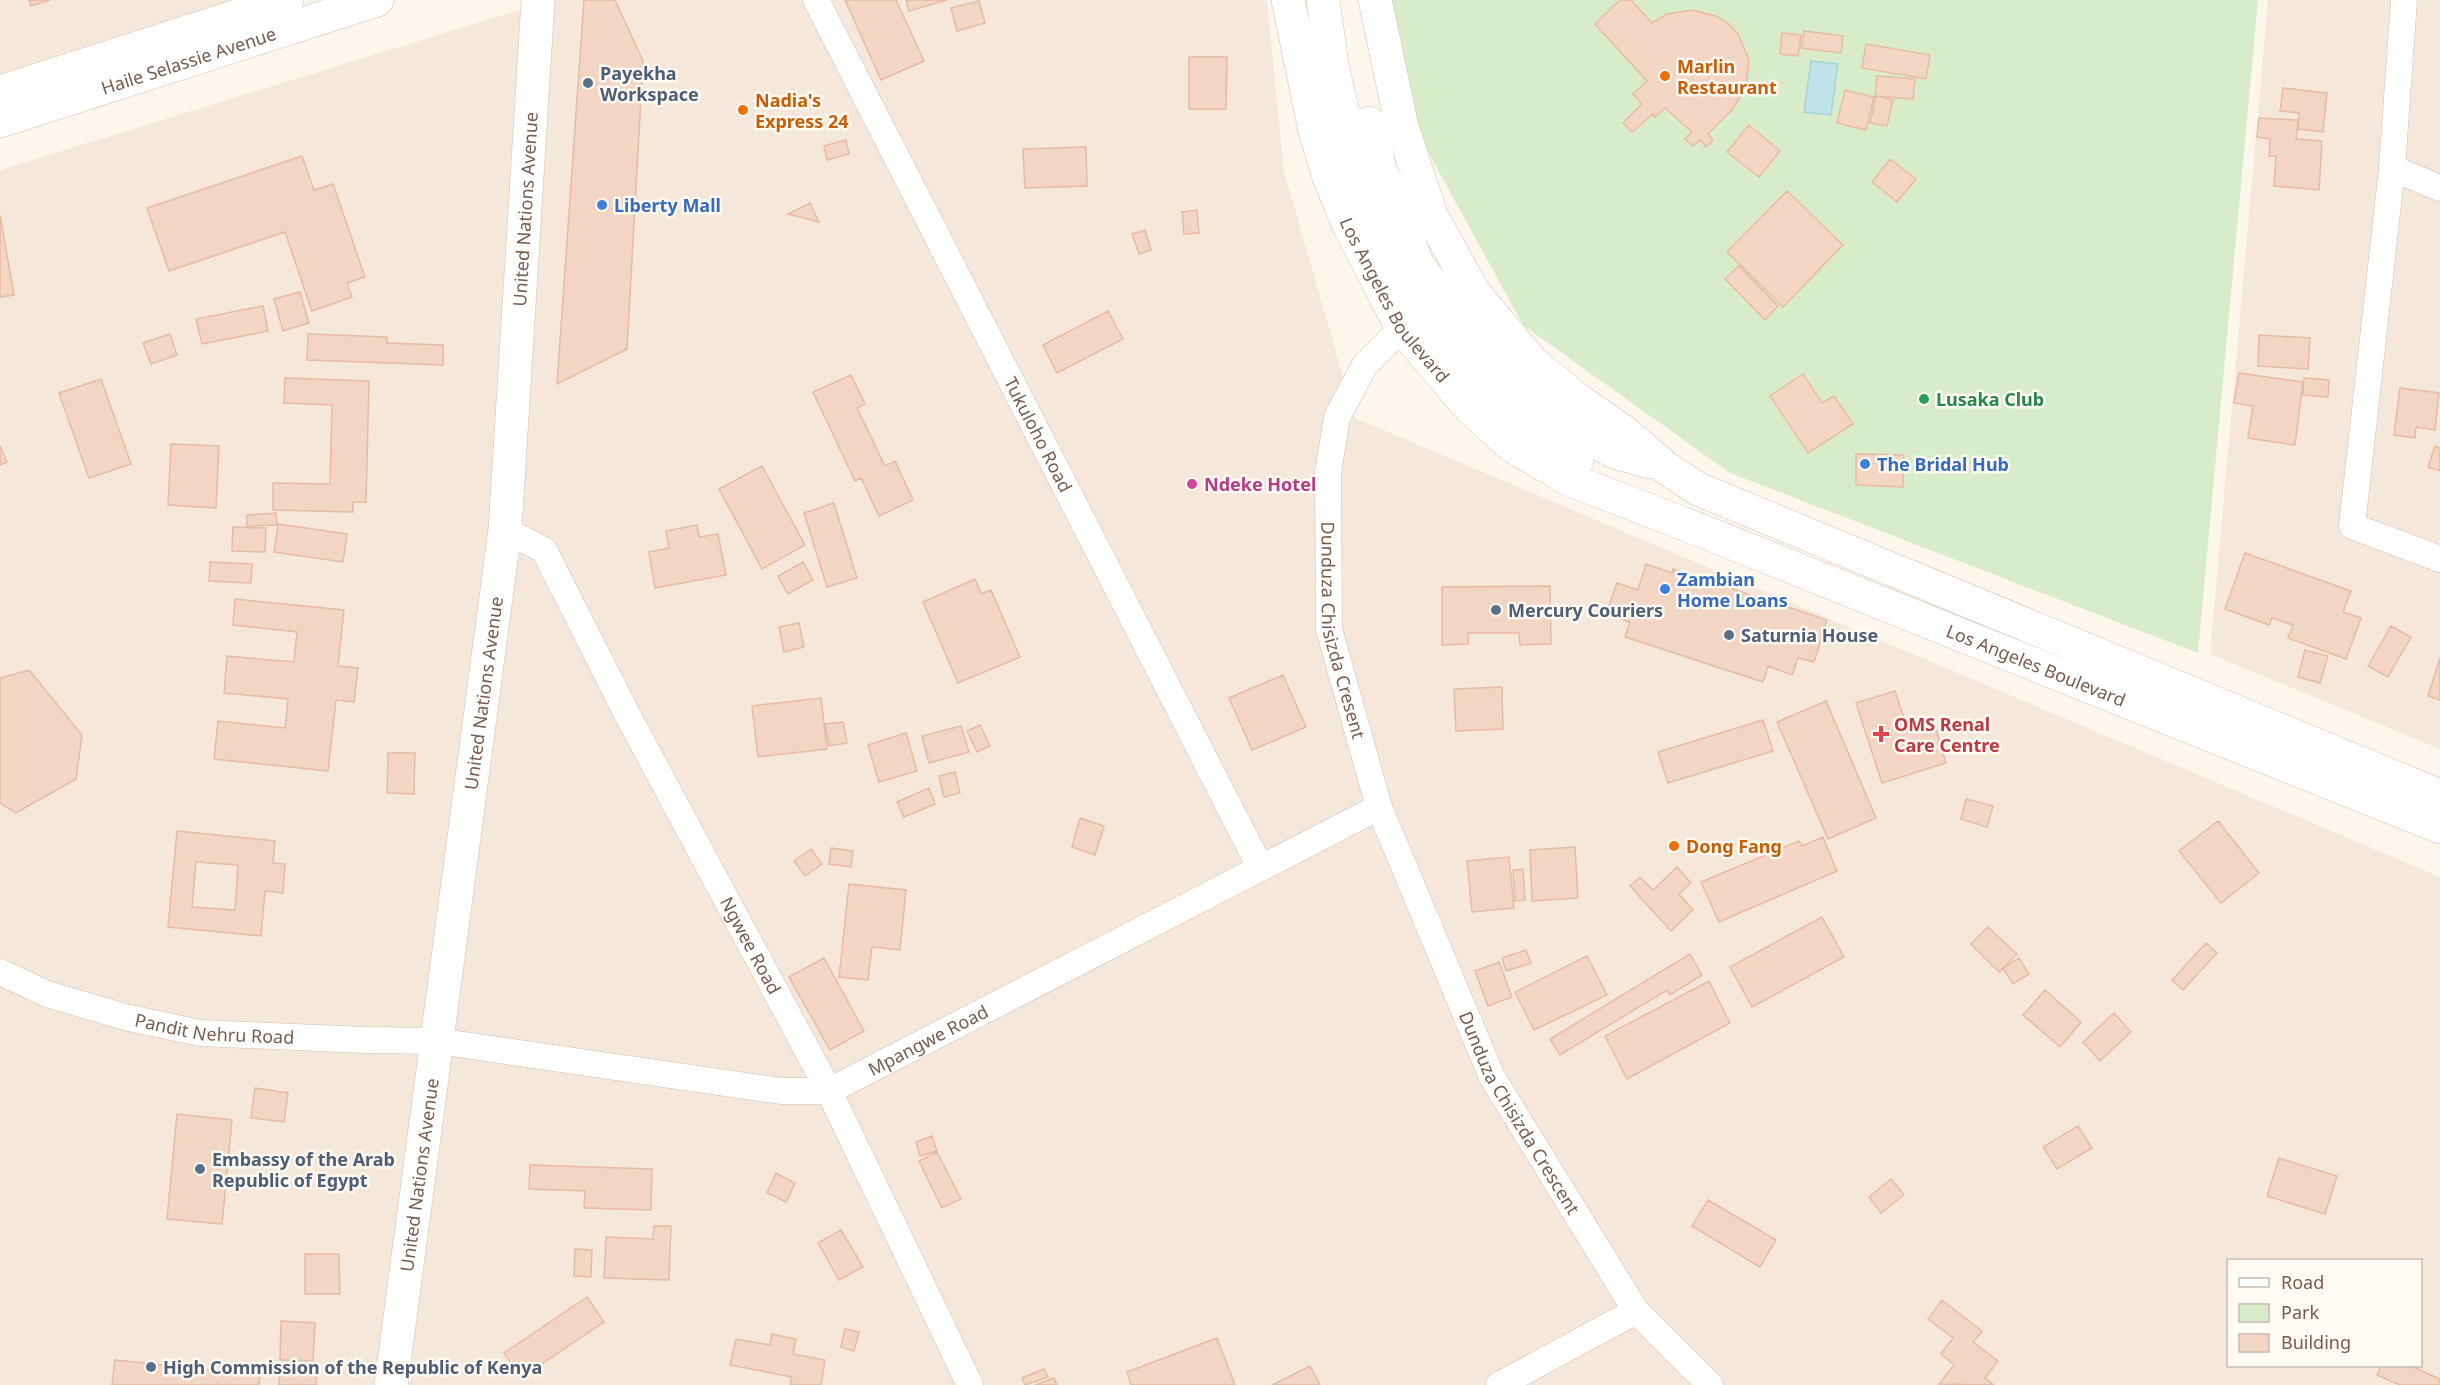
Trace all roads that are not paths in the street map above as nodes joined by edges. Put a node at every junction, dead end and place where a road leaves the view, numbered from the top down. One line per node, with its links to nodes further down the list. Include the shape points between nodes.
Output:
1 (287, 0): 10 (main road, Haile Selassie Avenue)
2 (377, 0): 11 (main road, Haile Selassie Avenue)
3 (538, 0): 17 (main road, United Nations Avenue)
4 (816, 0): 22 (street, Tukuloho Road)
5 (1288, 0): 14 (main road, Los Angeles Boulevard, via 1315,131 1329,177 1349,226)
6 (1323, 0): 16 (main road, Los Angeles Boulevard, via 1332,65 1357,174 1398,278 1476,377 1544,439 1603,478)
7 (1346, 0): 15 (main road, Los Angeles Boulevard, via 1354,59 1379,166 1418,266 1492,361 1558,420 1614,452)
8 (1376, 0): 15 (main road, Los Angeles Boulevard, via 1402,127 1431,215 1474,293 1532,362)
9 (2404, 0): 12 (street)
10 (0, 92)
11 (0, 121)
12 (2392, 168): 13 (street); 18 (street, via 2352,526)
13 (2440, 188)
14 (1402, 328): 16 (main road, Los Angeles Boulevard, via 1470,408 1511,445 1570,480); 20 (street, Dunduza Chisizda Cresent, via 1365,365 1337,417 1328,473 1329,629)
15 (1666, 468): 19 (main road, Los Angeles Boulevard, via 1698,489)
16 (1633, 504): 21 (main road, Los Angeles Boulevard)
17 (505, 530): 24 (main road, United Nations Avenue); 25 (street, Ngwee Road, via 544,550)
18 (2440, 559)
19 (2440, 796)
20 (1379, 807): 22 (street, Mpangwe Road); 26 (street, Dunduza Chisizda Crescent, via 1492,1077)
21 (2440, 827)
22 (1260, 867): 25 (street, Mpangwe Road)
23 (0, 972): 24 (street, Pandit Nehru Road, via 47,994 200,1033)
24 (437, 1041): 25 (street, Mpangwe Road, via 781,1091); 27 (main road, United Nations Avenue)
25 (829, 1092): 28 (street, Ngwee Road)
26 (1636, 1311): 29 (street); 30 (street, Dunduza Chisizda Crescent)
27 (391, 1385)
28 (970, 1385)
29 (1499, 1385)
30 (1710, 1385)

